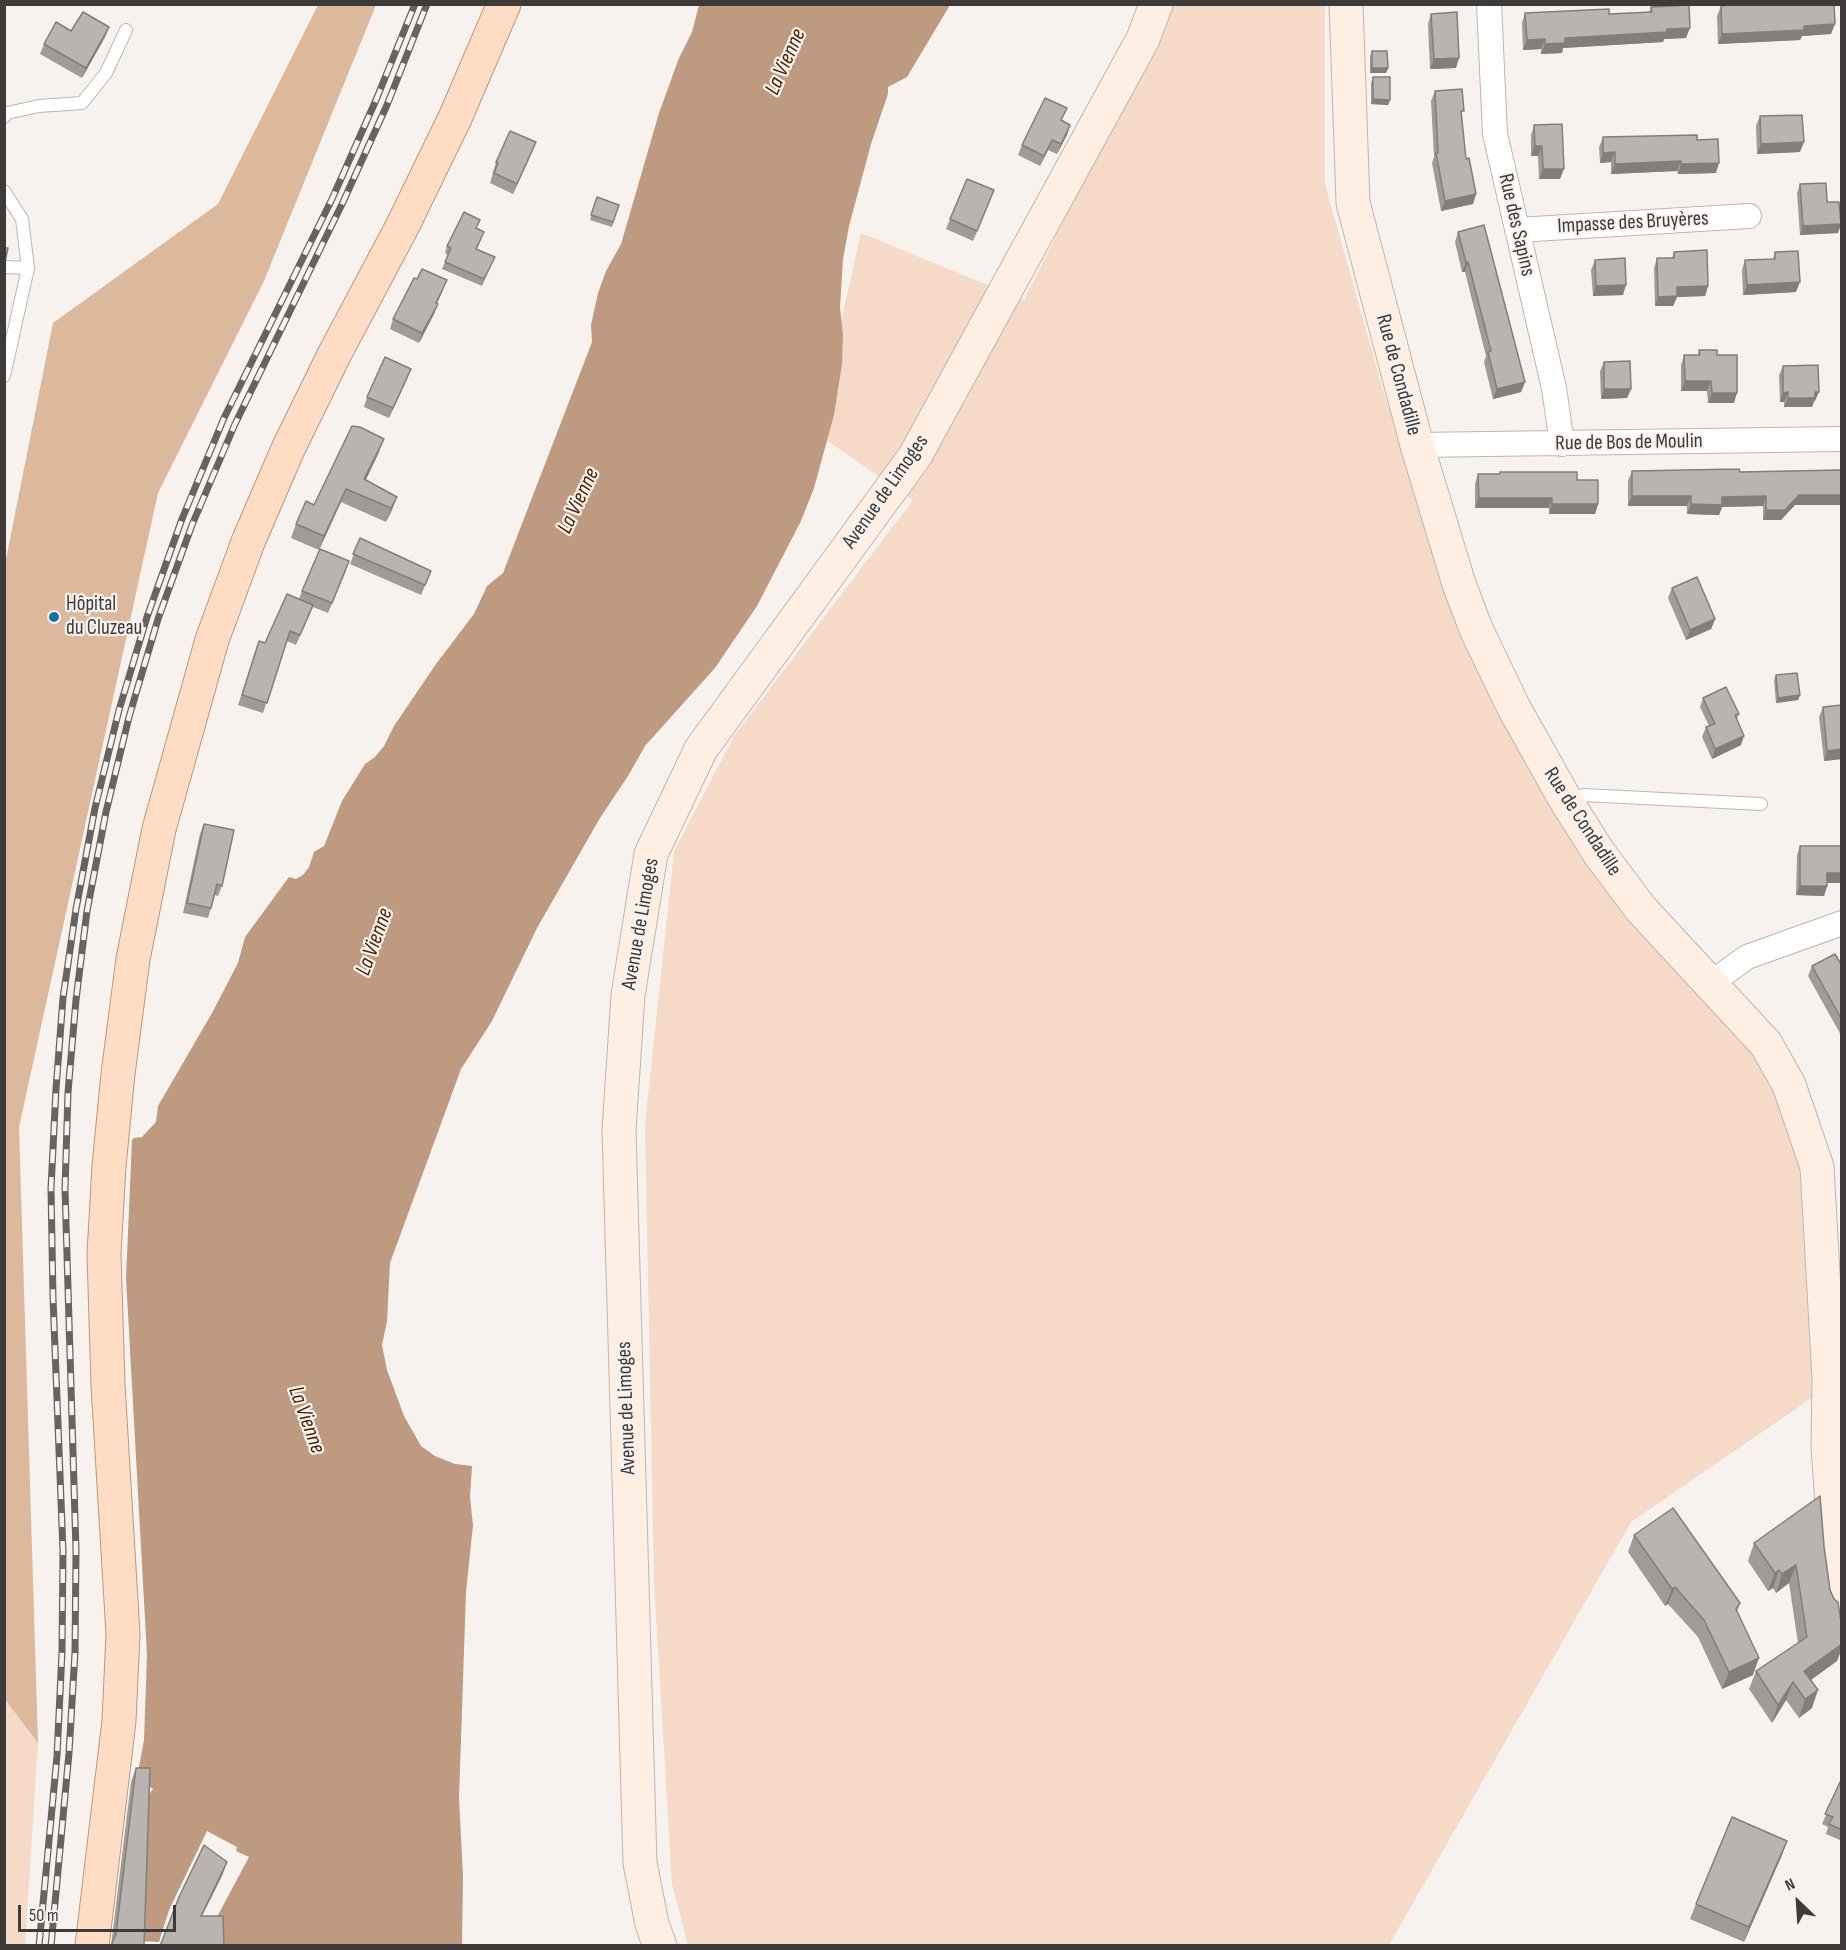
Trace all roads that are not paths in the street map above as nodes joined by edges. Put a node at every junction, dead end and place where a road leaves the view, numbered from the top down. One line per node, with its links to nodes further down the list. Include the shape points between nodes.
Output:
1 (504, 4): 21 (main road, via 445,138 293,439 248,542 212,640 159,829 133,959 109,1166 104,1254 123,1634 119,1721)
2 (1156, 4): 22 (main road, Avenue de Limoges, via 1143,39 915,456 701,749 651,854 628,994 619,1130 640,1863)
3 (1346, 4): 15 (main road, Rue de Condadille, via 1353,203)
4 (1489, 4): 9 (street, Rue des Sapins, via 1495,134)
5 (126, 30): 6 (lane, via 105,73 82,103 39,106)
6 (4, 117)
7 (4, 191): 11 (lane, via 22,219)
8 (1749, 216): 9 (street, Impasse des Bruyères)
9 (1517, 230): 14 (street, Rue des Sapins, via 1554,388)
10 (4, 267): 11 (lane)
11 (28, 268): 12 (lane)
12 (4, 376)
13 (1842, 439): 14 (street, Rue de Bos de Moulin)
14 (1562, 444): 15 (street, Rue de Bos de Moulin)
15 (1417, 445): 16 (main road, Rue de Condadille, via 1476,629)
16 (1564, 799): 17 (lane, via 1584,795); 19 (main road, Rue de Condadille, via 1641,909)
17 (1761, 804)
18 (1842, 923): 19 (street, via 1747,957)
19 (1711, 983): 20 (main road, Rue de Condadille, via 1766,1044 1789,1085 1817,1167 1829,1378 1828,1446)
20 (1842, 1606)
21 (92, 1946)
22 (660, 1946)

